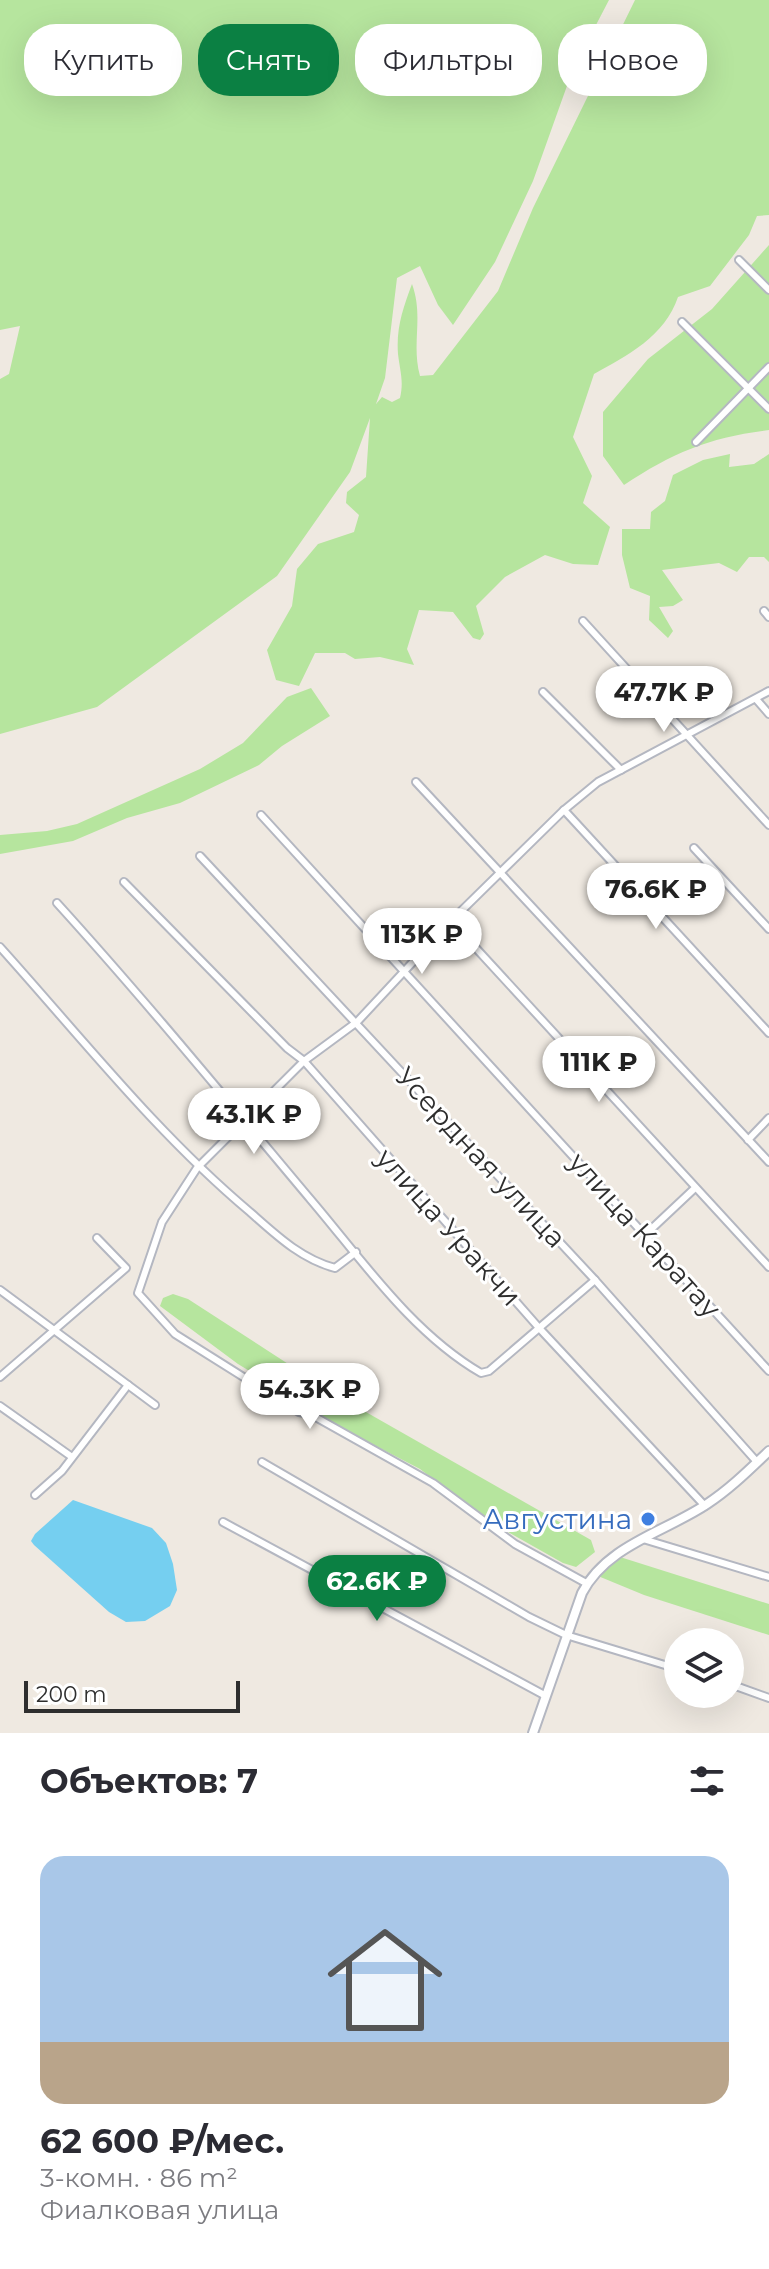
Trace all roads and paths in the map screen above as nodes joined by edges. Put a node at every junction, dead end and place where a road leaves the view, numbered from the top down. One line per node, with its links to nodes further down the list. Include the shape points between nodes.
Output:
1 (739, 260): 2 (street)
2 (769, 290)
3 (682, 322): 5 (street)
4 (769, 367): 5 (street)
5 (748, 389): 6 (street); 7 (street)
6 (769, 409)
7 (696, 442)
8 (583, 621): 13 (street)
9 (769, 691): 11 (street)
10 (543, 692): 14 (street)
11 (756, 699): 12 (street); 13 (street)
12 (769, 714)
13 (686, 735): 14 (street); 18 (street)
14 (621, 770): 16 (street)
15 (416, 782): 21 (street)
16 (564, 810): 21 (street); 29 (street)
17 (261, 815): 27 (street, улица Каратау)
18 (769, 825)
19 (694, 848): 25 (street)
20 (200, 856): 28 (street, Усердная улица)
21 (501, 874): 24 (street); 33 (street)
22 (124, 882): 30 (street, улица Уракчи)
23 (57, 903): 32 (street)
24 (451, 921): 27 (street); 36 (street)
25 (769, 929)
26 (0, 947): 35 (street)
27 (405, 973): 28 (street); 37 (street, улица Каратау)
28 (357, 1022): 30 (street); 41 (street, Усердная улица)
29 (769, 1033)
30 (304, 1061): 32 (street); 43 (street, улица Уракчи)
31 (769, 1118): 33 (street)
32 (245, 1121): 35 (street); 39 (street)
33 (748, 1140): 34 (street)
34 (769, 1162)
35 (197, 1168): 39 (street, via 316,1263 335,1268); 59 (street, via 162,1222 138,1293 175,1334 299,1412 433,1483 515,1544)
36 (695, 1188): 37 (street); 40 (street)
37 (645, 1235): 45 (street, улица Каратау)
38 (97, 1238): 44 (street, via 126,1268)
39 (356, 1252): 43 (street, via 430,1336 481,1373)
40 (769, 1267)
41 (595, 1280): 43 (street); 53 (street, Усердная улица)
42 (0, 1290): 44 (street)
43 (540, 1329): 55 (street, улица Уракчи)
44 (55, 1330): 46 (street); 47 (street)
45 (769, 1371)
46 (0, 1377)
47 (128, 1385): 48 (street); 51 (street)
48 (155, 1405)
49 (0, 1406): 51 (street)
50 (769, 1451): 53 (street)
51 (72, 1457): 54 (street)
52 (262, 1462): 60 (street)
53 (757, 1462): 55 (street)
54 (35, 1495)
55 (705, 1506): 57 (street)
56 (223, 1522): 63 (street)
57 (643, 1539): 58 (street); 59 (street)
58 (769, 1577)
59 (586, 1583): 60 (street)
60 (566, 1635): 61 (street); 63 (street)
61 (664, 1665)
62 (744, 1689): 64 (street)
63 (546, 1696): 65 (street)
64 (769, 1698)
65 (533, 1733)

